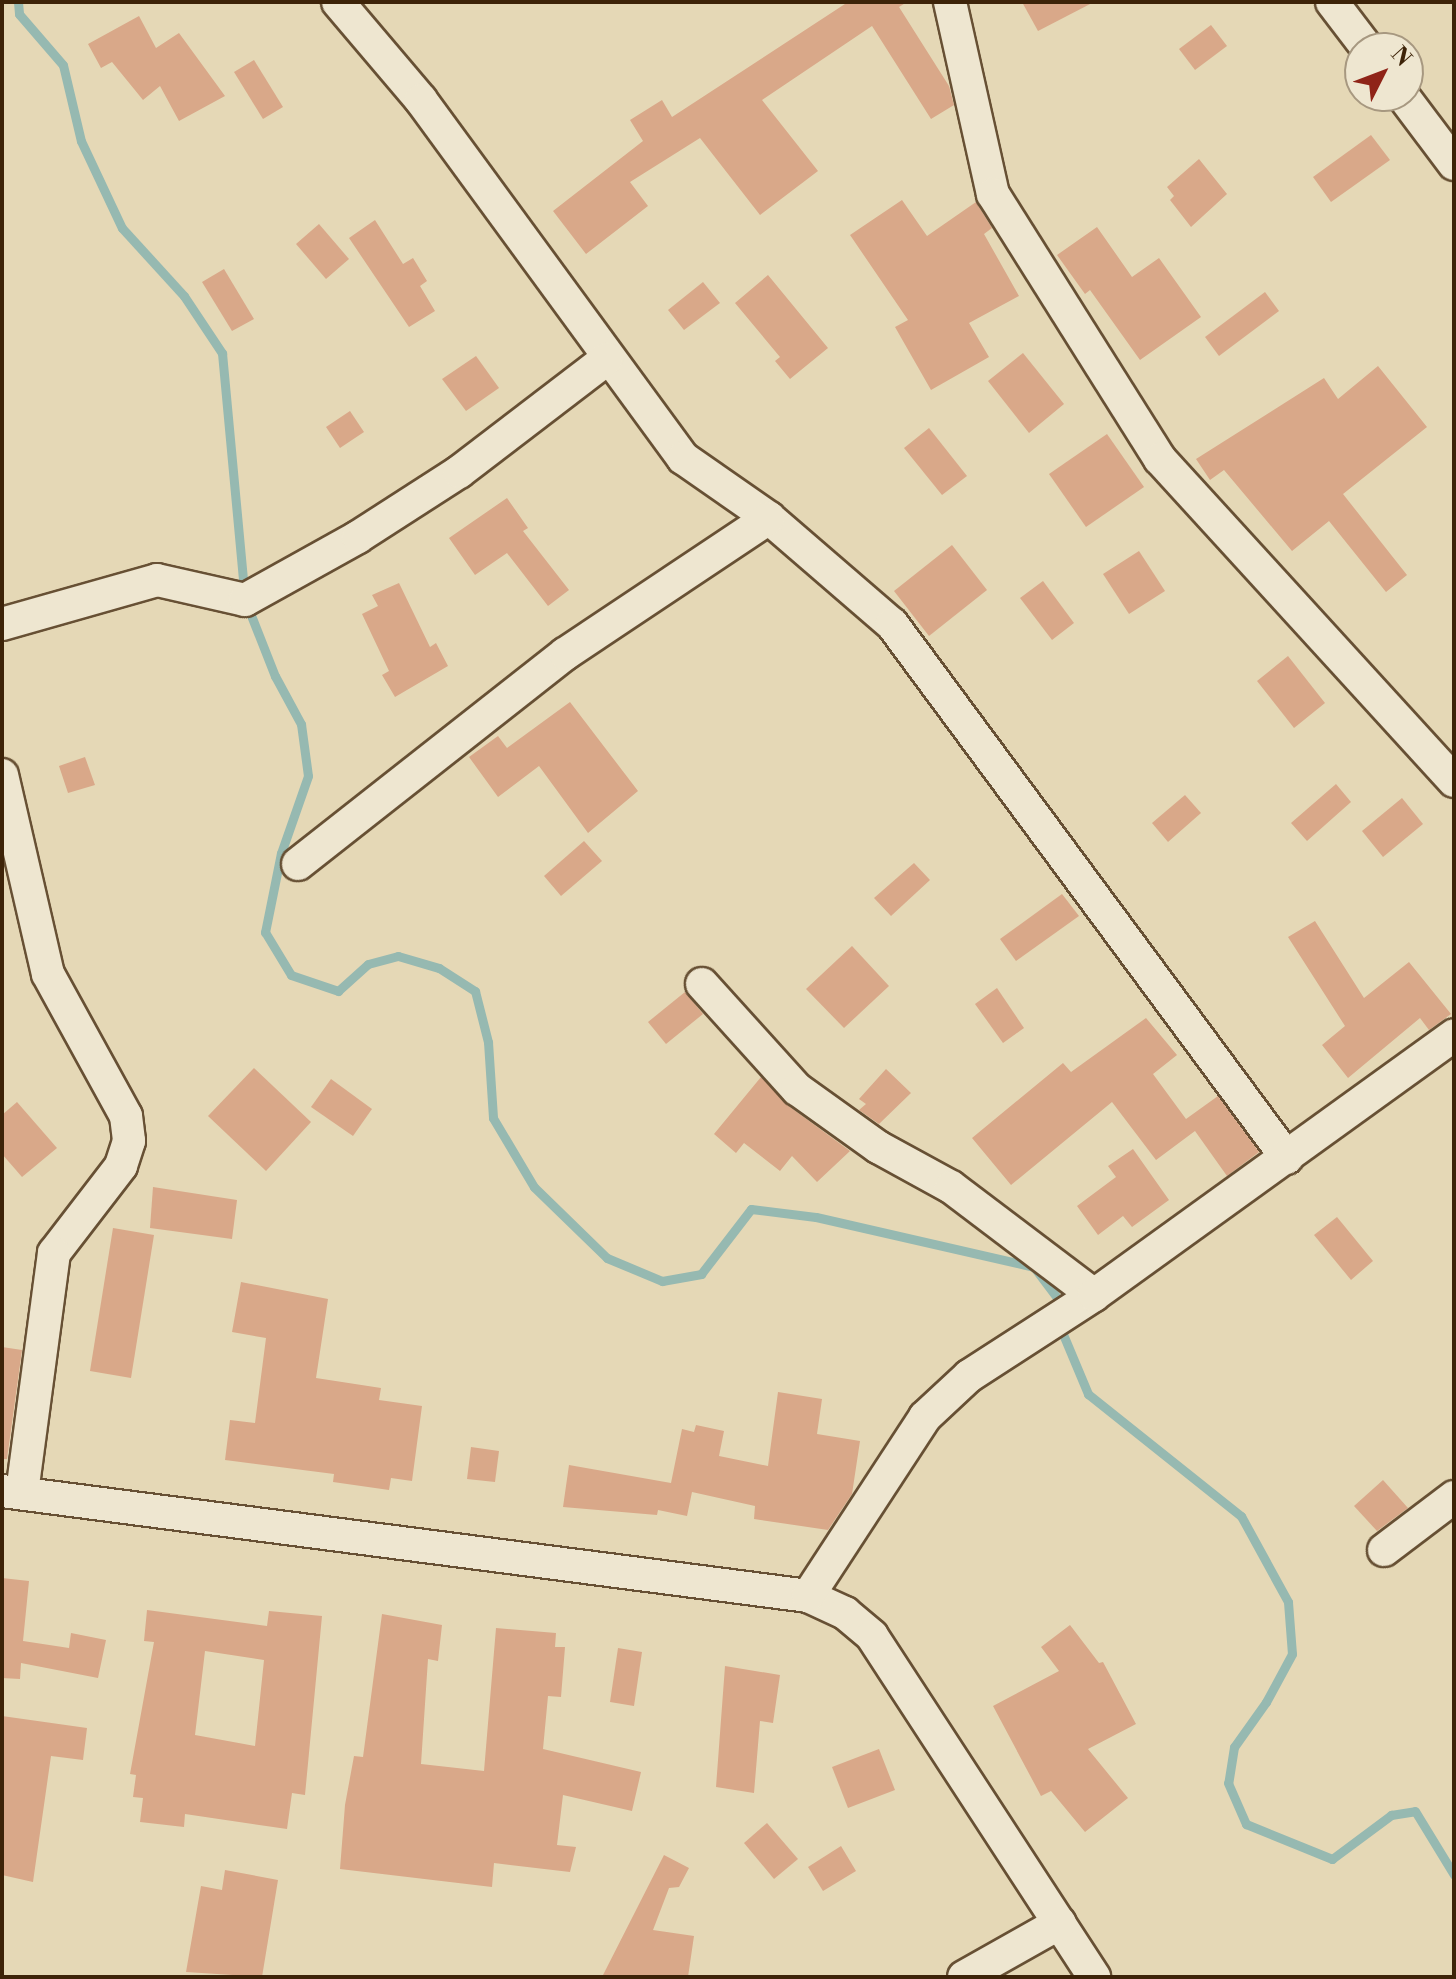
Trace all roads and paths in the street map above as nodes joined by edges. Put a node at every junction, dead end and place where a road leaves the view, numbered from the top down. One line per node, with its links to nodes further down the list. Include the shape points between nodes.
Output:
1 (338, 2): 7 (street, via 428,110)
2 (950, 2): 11 (street, via 993,194 1151,445)
3 (1332, 2): 4 (street)
4 (1355, 32)
5 (1415, 112): 6 (street)
6 (1454, 164)
7 (607, 359): 8 (street, via 683,458); 9 (street, via 459,472 245,600 157,580)
8 (769, 518): 12 (street, via 565,654); 15 (street, via 892,624)
9 (2, 624)
10 (2, 775): 17 (street, via 48,974 126,1116 129,1141 121,1166 54,1253)
11 (1454, 781)
12 (298, 864)
13 (702, 984): 16 (street, via 797,1089 878,1147 951,1187)
14 (1454, 1035): 15 (street)
15 (1287, 1158): 16 (street)
16 (1085, 1300): 20 (street, via 1007,1347 925,1417)
17 (12, 1492): 20 (street)
18 (1454, 1497): 19 (street)
19 (1384, 1550)
20 (808, 1596): 21 (street, via 845,1613 872,1636)
21 (1060, 1923): 22 (street); 23 (street)
22 (964, 1977)
23 (1094, 1977)

